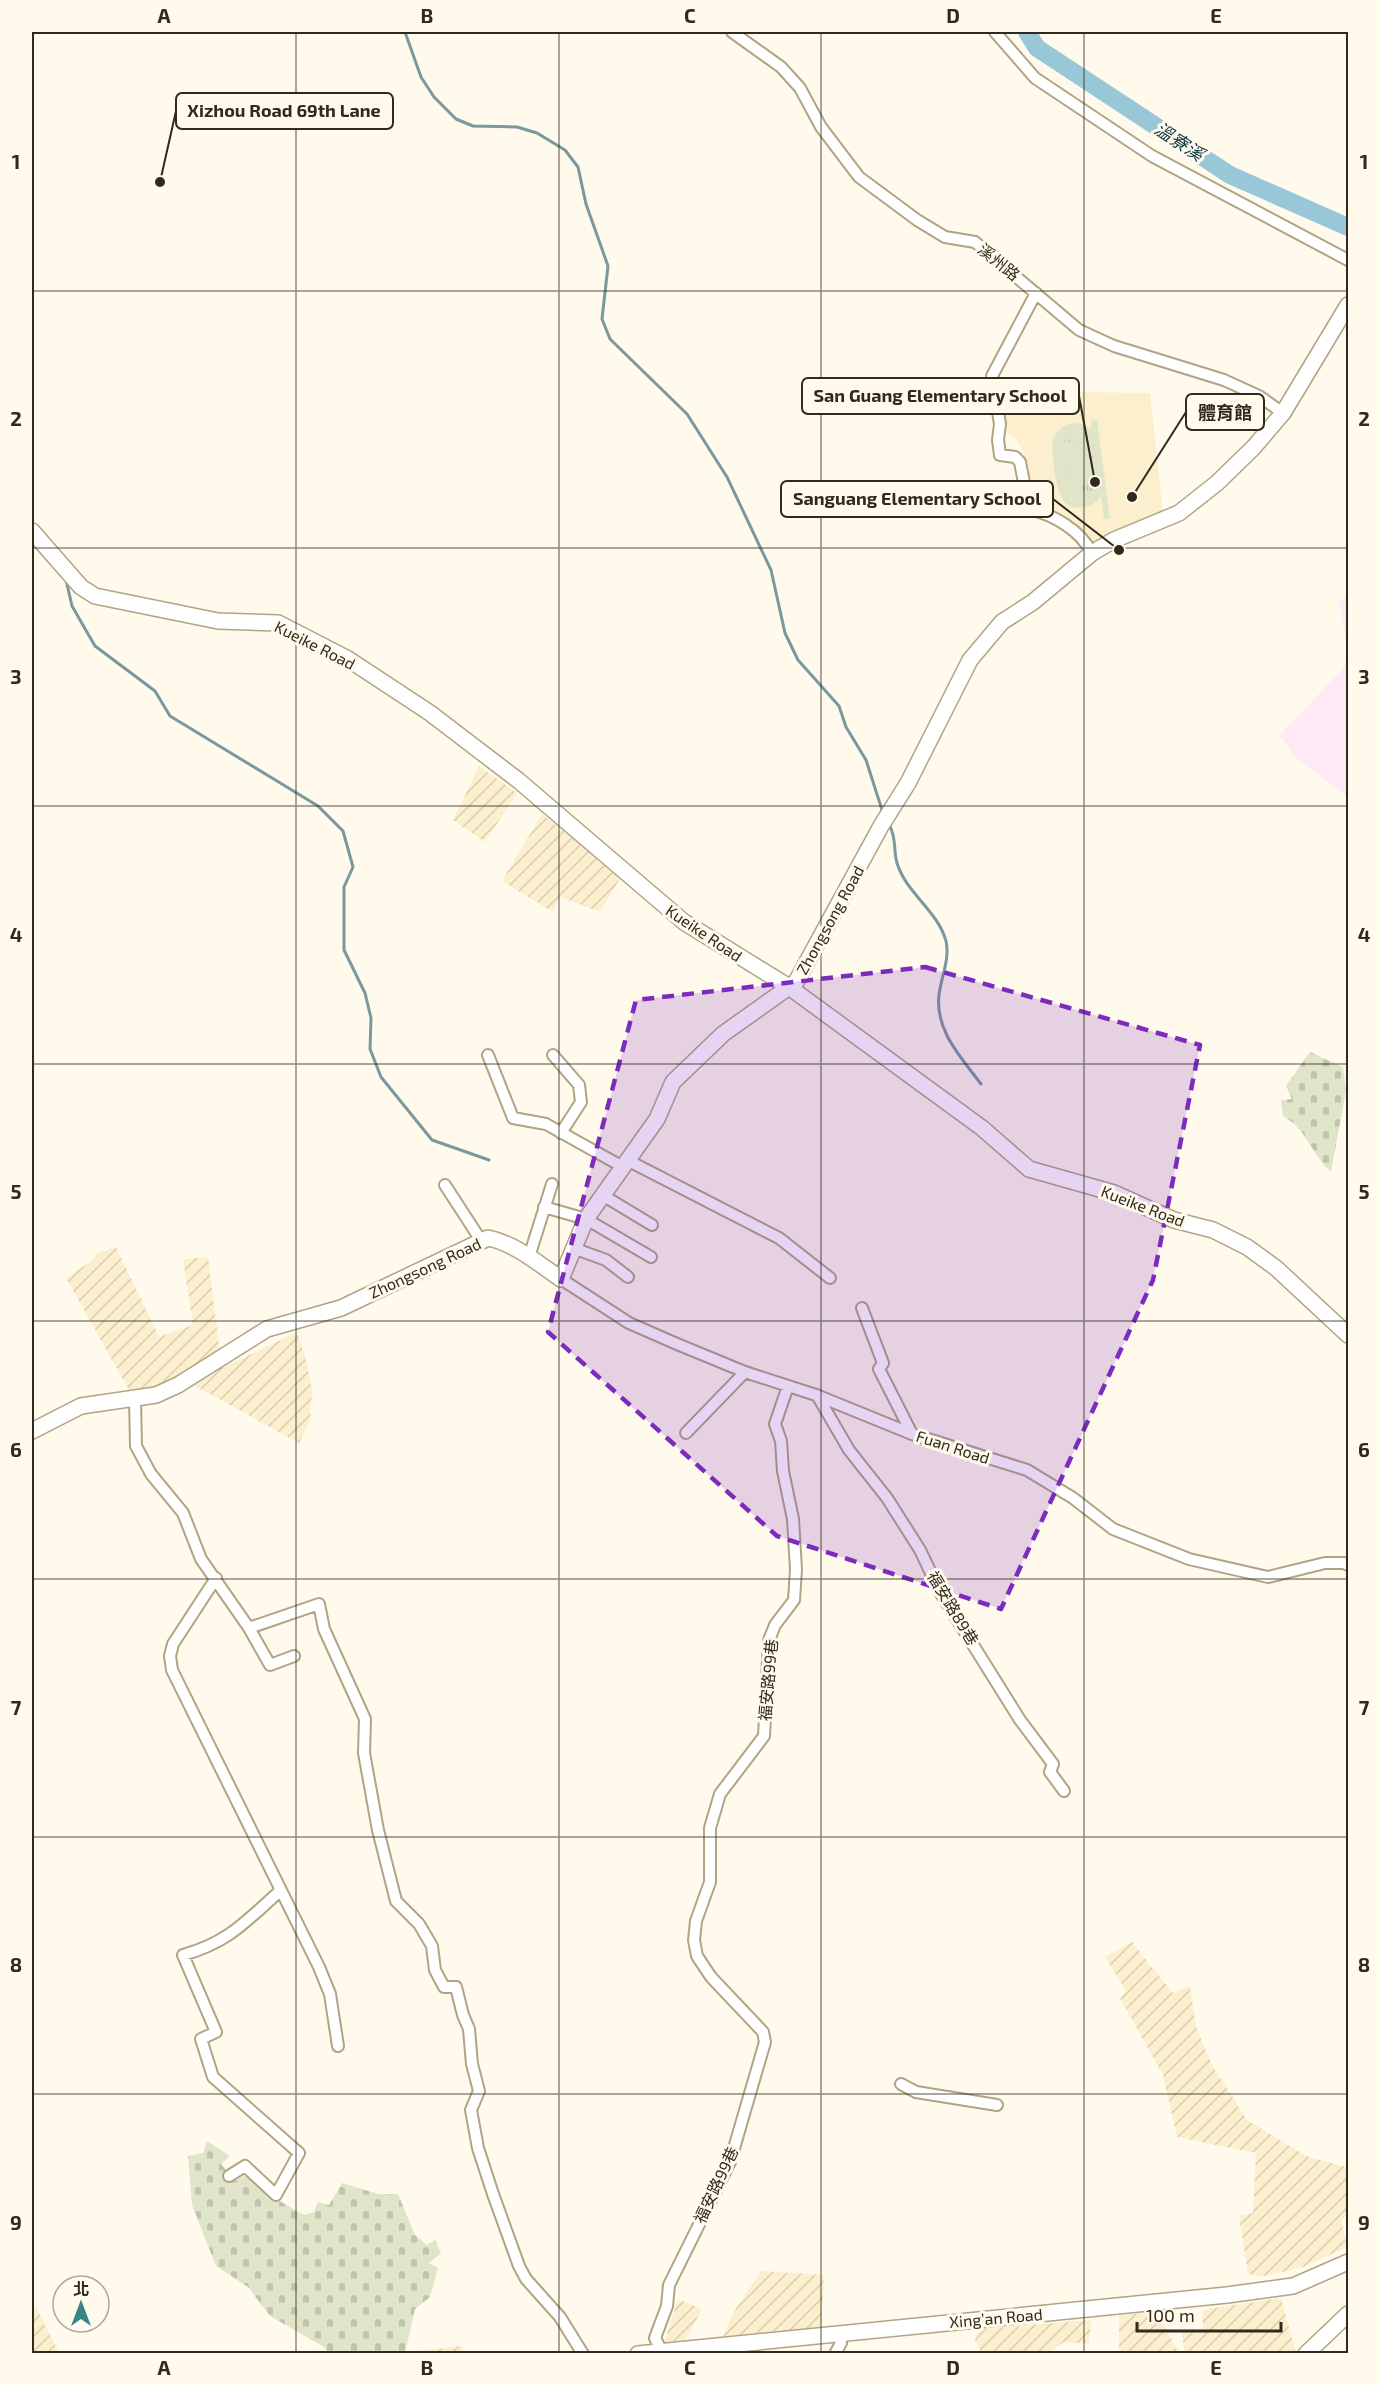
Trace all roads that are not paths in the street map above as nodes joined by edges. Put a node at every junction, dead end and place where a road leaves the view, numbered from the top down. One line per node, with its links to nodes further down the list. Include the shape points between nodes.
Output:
1 (732, 32): 4 (street, 溪州路, via 781,67 800,88 820,127 859,177 945,237 975,242)
2 (995, 32): 3 (street, via 1035,78 1152,156)
3 (1348, 260)
4 (1036, 293): 6 (street, 溪州路, via 1079,330 1114,346 1224,380 1258,396); 8 (street, via 992,376 1000,424 1000,455 1015,457 1020,462 1029,509 1063,522)
5 (1348, 305): 6 (street, Zhongsong Road)
6 (1283, 414): 8 (street, Zhongsong Road, via 1254,447 1179,513)
7 (32, 531): 9 (street, Kueike Road, via 81,587 95,596 218,621 278,623 348,659 430,713 519,781 684,922)
8 (1092, 553): 9 (street, Zhongsong Road, via 1002,622 970,660 908,783 809,961)
9 (789, 987): 13 (street, Zhongsong Road, via 723,1034 673,1082 657,1119); 28 (street, Kueike Road, via 982,1128 1029,1169 1114,1193 1247,1247)
10 (488, 1055): 12 (street, via 513,1118 546,1124)
11 (553, 1055): 12 (street, via 579,1085 581,1102)
12 (561, 1133): 13 (street)
13 (625, 1164): 16 (street, Zhongsong Road); 25 (street, via 778,1238)
14 (552, 1184): 17 (street)
15 (445, 1185): 20 (street)
16 (604, 1196): 18 (street, Zhongsong Road); 19 (street)
17 (544, 1207): 18 (street); 22 (street)
18 (586, 1219): 21 (street, Zhongsong Road); 23 (street)
19 (652, 1225)
20 (482, 1242): 22 (street, Zhongsong Road, via 488,1238 497,1240); 32 (street, Zhongsong Road, via 340,1308 267,1329 178,1385)
21 (573, 1248): 24 (street, via 606,1260); 26 (street, Zhongsong Road)
22 (529, 1257): 26 (street, Zhongsong Road)
23 (651, 1257)
24 (628, 1277)
25 (830, 1278)
26 (561, 1279): 29 (street, Fuan Road, via 629,1323)
27 (862, 1308): 35 (street, via 883,1363 879,1369)
28 (1348, 1335)
29 (745, 1372): 30 (street, Fuan Road); 34 (street)
30 (788, 1386): 31 (street, Fuan Road); 49 (street, 福安路99巷, via 775,1424 782,1441 783,1471 793,1519 794,1600 769,1640 764,1736 720,1794 710,1828 710,1882 696,1921 694,1941 697,1956 711,1977 763,2032 765,2042 730,2162 669,2285 667,2306 656,2338)
31 (816, 1395): 35 (street, Fuan Road); 40 (street, 福安路89巷, via 849,1450 887,1498 920,1550 940,1592 1053,1764 1050,1772)
32 (135, 1400): 33 (street, Zhongsong Road, via 81,1406); 37 (street, via 136,1446 151,1474 183,1513 201,1559)
33 (32, 1431)
34 (686, 1433)
35 (912, 1434): 36 (street, Fuan Road, via 1027,1470 1113,1529 1189,1559 1268,1577 1325,1563)
36 (1348, 1565)
37 (216, 1578): 38 (street); 41 (street, via 173,1644 172,1670)
38 (249, 1628): 39 (street, via 270,1665); 50 (street, via 319,1604 324,1629 365,1719 364,1753 396,1901 419,1924 432,1946 435,1970 444,1987 456,1987 470,2029 472,2064 479,2091 471,2110 493,2194 522,2272 561,2318)
39 (294, 1656)
40 (1064, 1791)
41 (280, 1891): 42 (street, via 330,1994); 45 (street, via 212,1947 183,1955 216,2032 201,2039 213,2077 299,2153 276,2195 245,2166)
42 (338, 2046)
43 (901, 2084): 44 (street, via 916,2092)
44 (997, 2105)
45 (229, 2176)
46 (1348, 2262): 48 (street, Xing’an Road, via 1293,2286)
47 (1348, 2314): 53 (street)
48 (841, 2332): 49 (street, Xing’an Road); 52 (street)
49 (661, 2350): 51 (street, Xing’an Road)
50 (583, 2354)
51 (638, 2354)
52 (835, 2354)
53 (1306, 2354)

